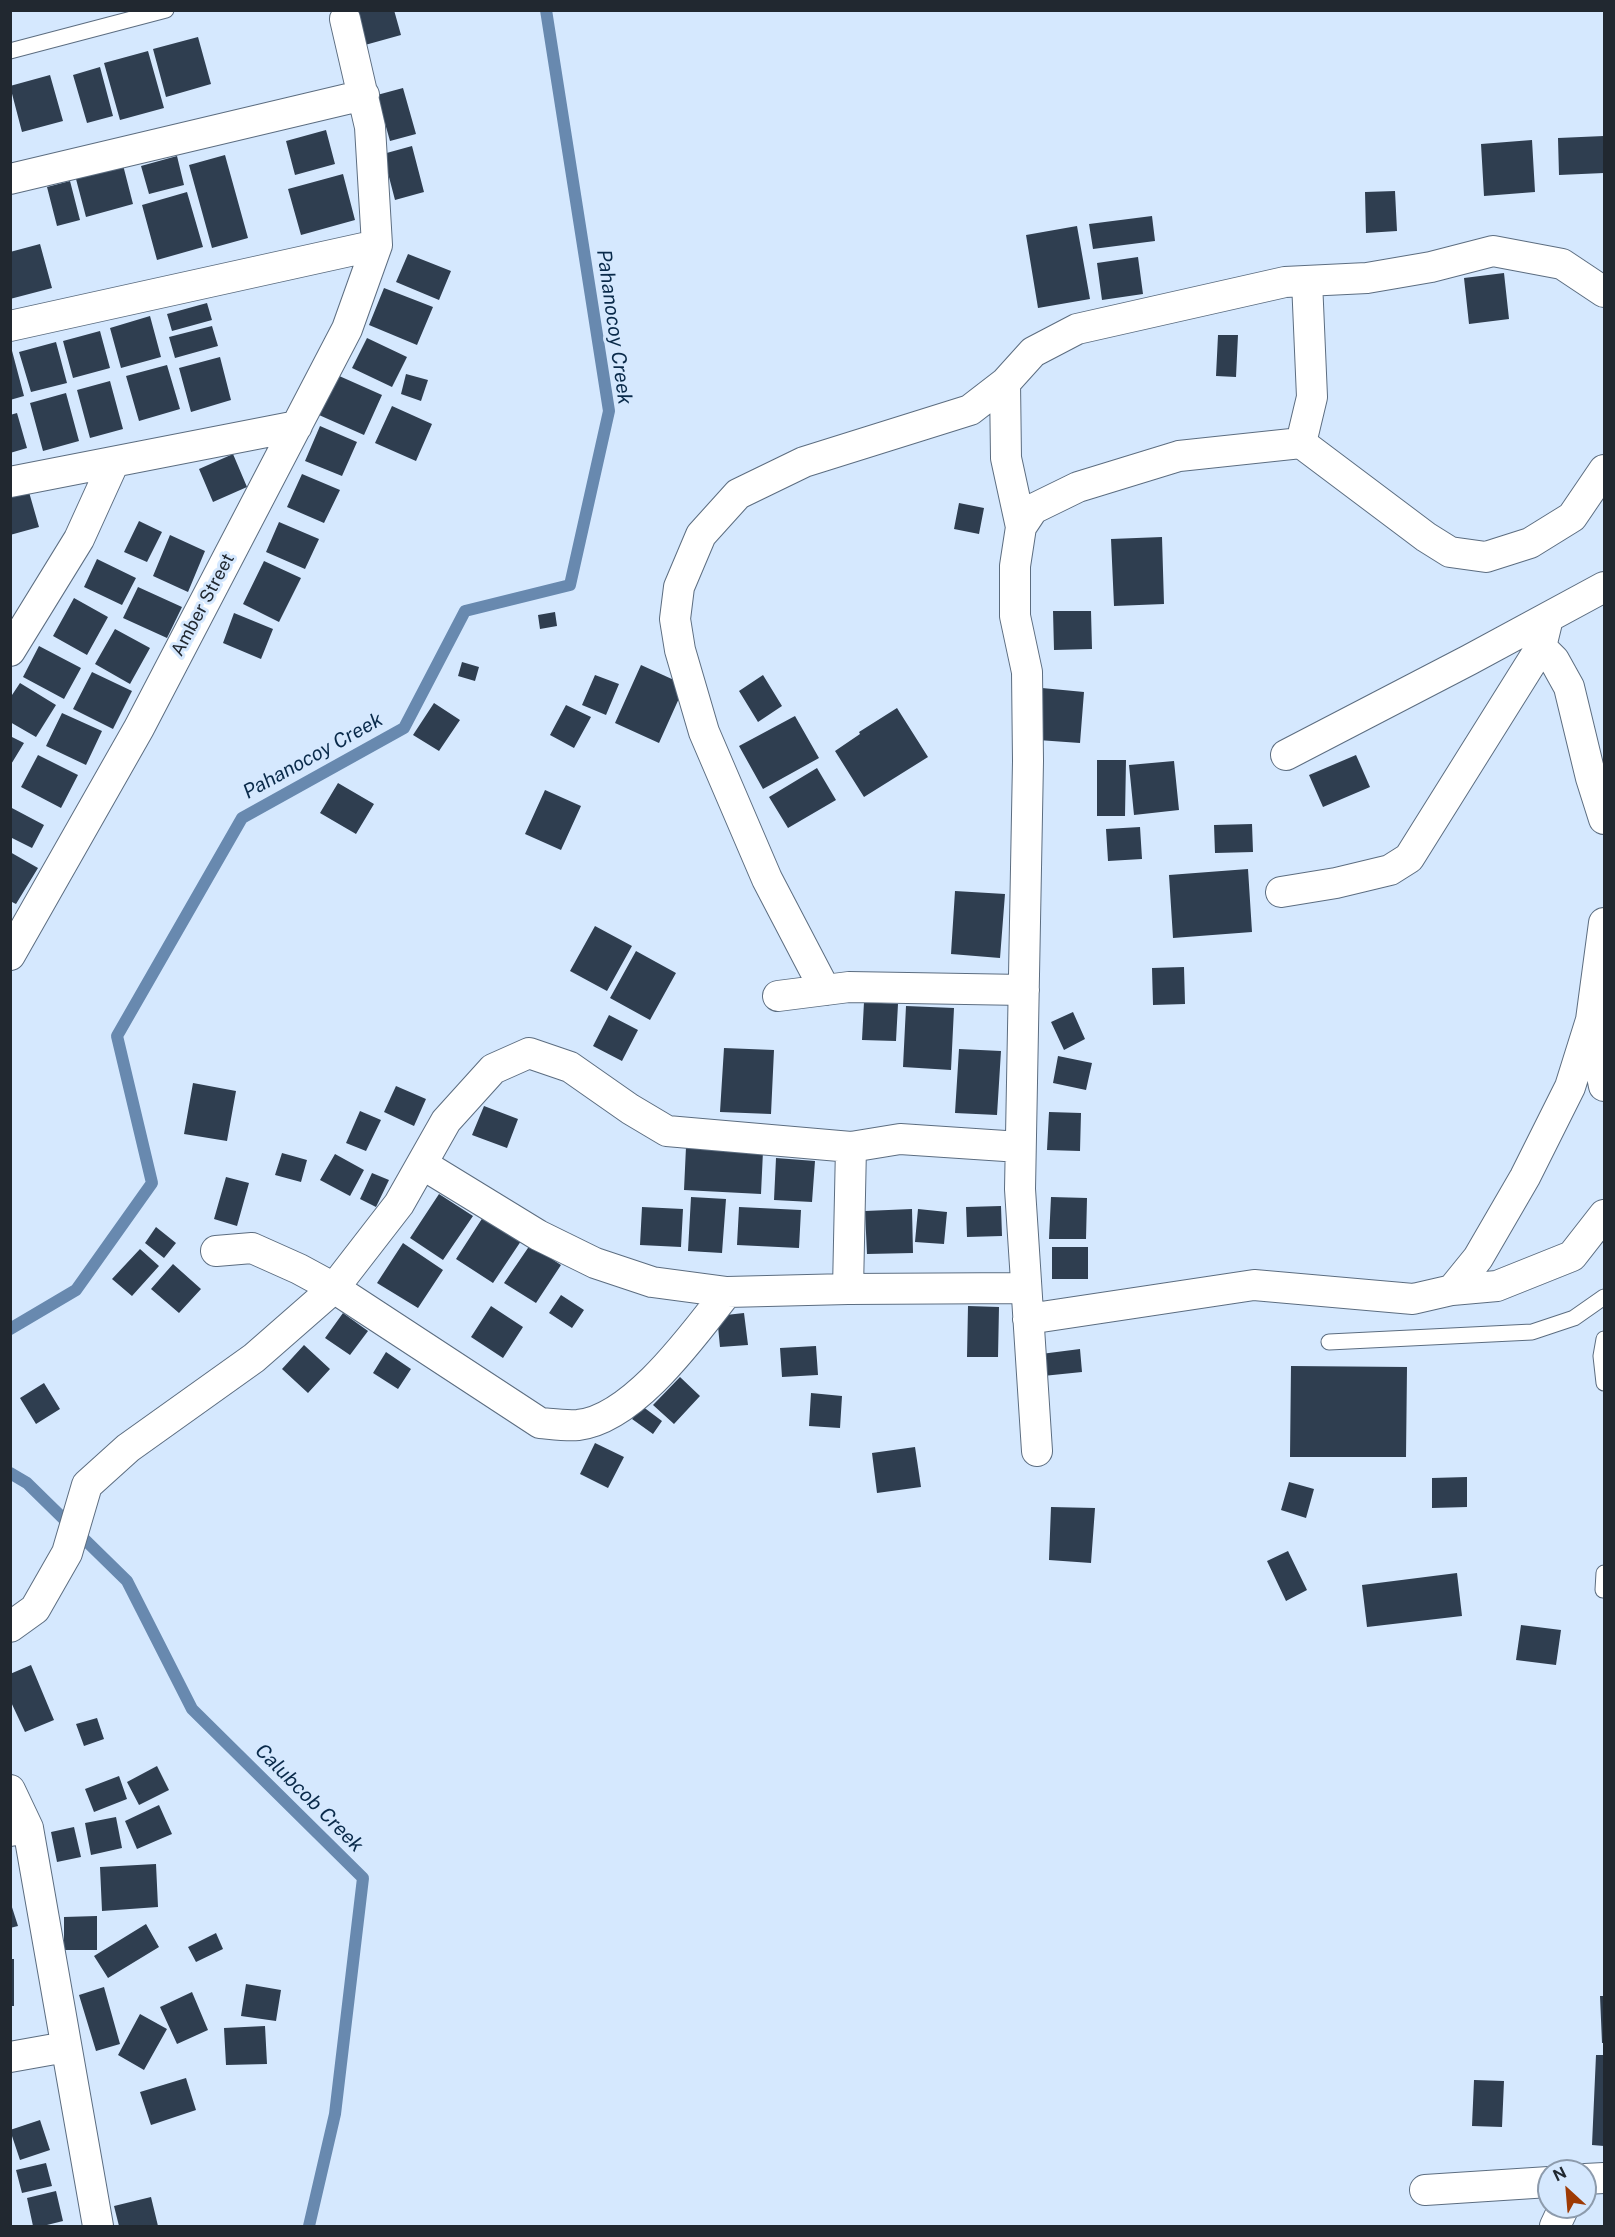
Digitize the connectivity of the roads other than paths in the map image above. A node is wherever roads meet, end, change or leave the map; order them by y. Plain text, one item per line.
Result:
1 (166, 10) edge
2 (345, 19) dead end
3 (10, 51) edge
4 (364, 95) junction
5 (10, 179) edge
6 (376, 245) junction
7 (1307, 281) junction
8 (1605, 292) edge
9 (10, 326) edge
10 (1005, 383) junction
11 (297, 426) junction
12 (1301, 443) junction
13 (114, 462) junction
14 (1605, 470) edge
15 (10, 482) edge
16 (1021, 527) junction
17 (1605, 587) edge
18 (1548, 618) junction
19 (1541, 648) junction
20 (10, 651) edge
21 (1286, 755) dead end
22 (1605, 819) edge
23 (1281, 892) dead end
24 (1605, 923) edge
25 (10, 955) edge
26 (825, 990) junction
27 (1024, 990) junction
28 (778, 996) dead end
29 (1591, 1020) junction
30 (1605, 1086) edge
31 (851, 1147) junction
32 (1020, 1147) junction
33 (422, 1164) junction
34 (1605, 1215) edge
35 (216, 1251) dead end
36 (334, 1288) junction
37 (1026, 1288) junction
38 (848, 1289) junction
39 (1452, 1290) junction
40 (727, 1292) junction
41 (1605, 1297) edge
42 (1028, 1319) junction
43 (1605, 1338) edge
44 (1329, 1342) dead end
45 (1605, 1383) edge
46 (1037, 1451) dead end
47 (1605, 1574) edge
48 (1603, 1590) dead end
49 (10, 1627) edge
50 (10, 1790) edge
51 (19, 1829) edge
52 (66, 2047) junction
53 (10, 2057) edge
54 (1537, 2183) edge
55 (1425, 2190) dead end
56 (98, 2226) edge

1 - 3 lane
2 - 4 street
4 - 5 street
4 - 6 street
6 - 9 street
6 - 11 street, Amber Street
7 - 8 street
7 - 10 street
7 - 12 street
10 - 16 street
10 - 26 street
11 - 13 street
11 - 25 street, Amber Street
12 - 14 street
12 - 16 street
13 - 15 street
13 - 20 street
16 - 27 street
17 - 18 street
18 - 19 street
18 - 21 street
19 - 22 street
19 - 23 street
24 - 29 street
26 - 27 street
26 - 28 street
27 - 32 street
29 - 30 street
29 - 39 street
31 - 32 street
31 - 33 street
31 - 38 street
32 - 37 street
33 - 36 street
33 - 40 street
34 - 39 street
35 - 36 street
36 - 40 street
36 - 49 street
37 - 38 street
37 - 42 street
38 - 40 street
39 - 42 street
41 - 44 lane
42 - 46 street
43 - 45 lane
47 - 48 lane
50 - 51 street
51 - 52 street
52 - 53 street
52 - 56 street
54 - 55 street

